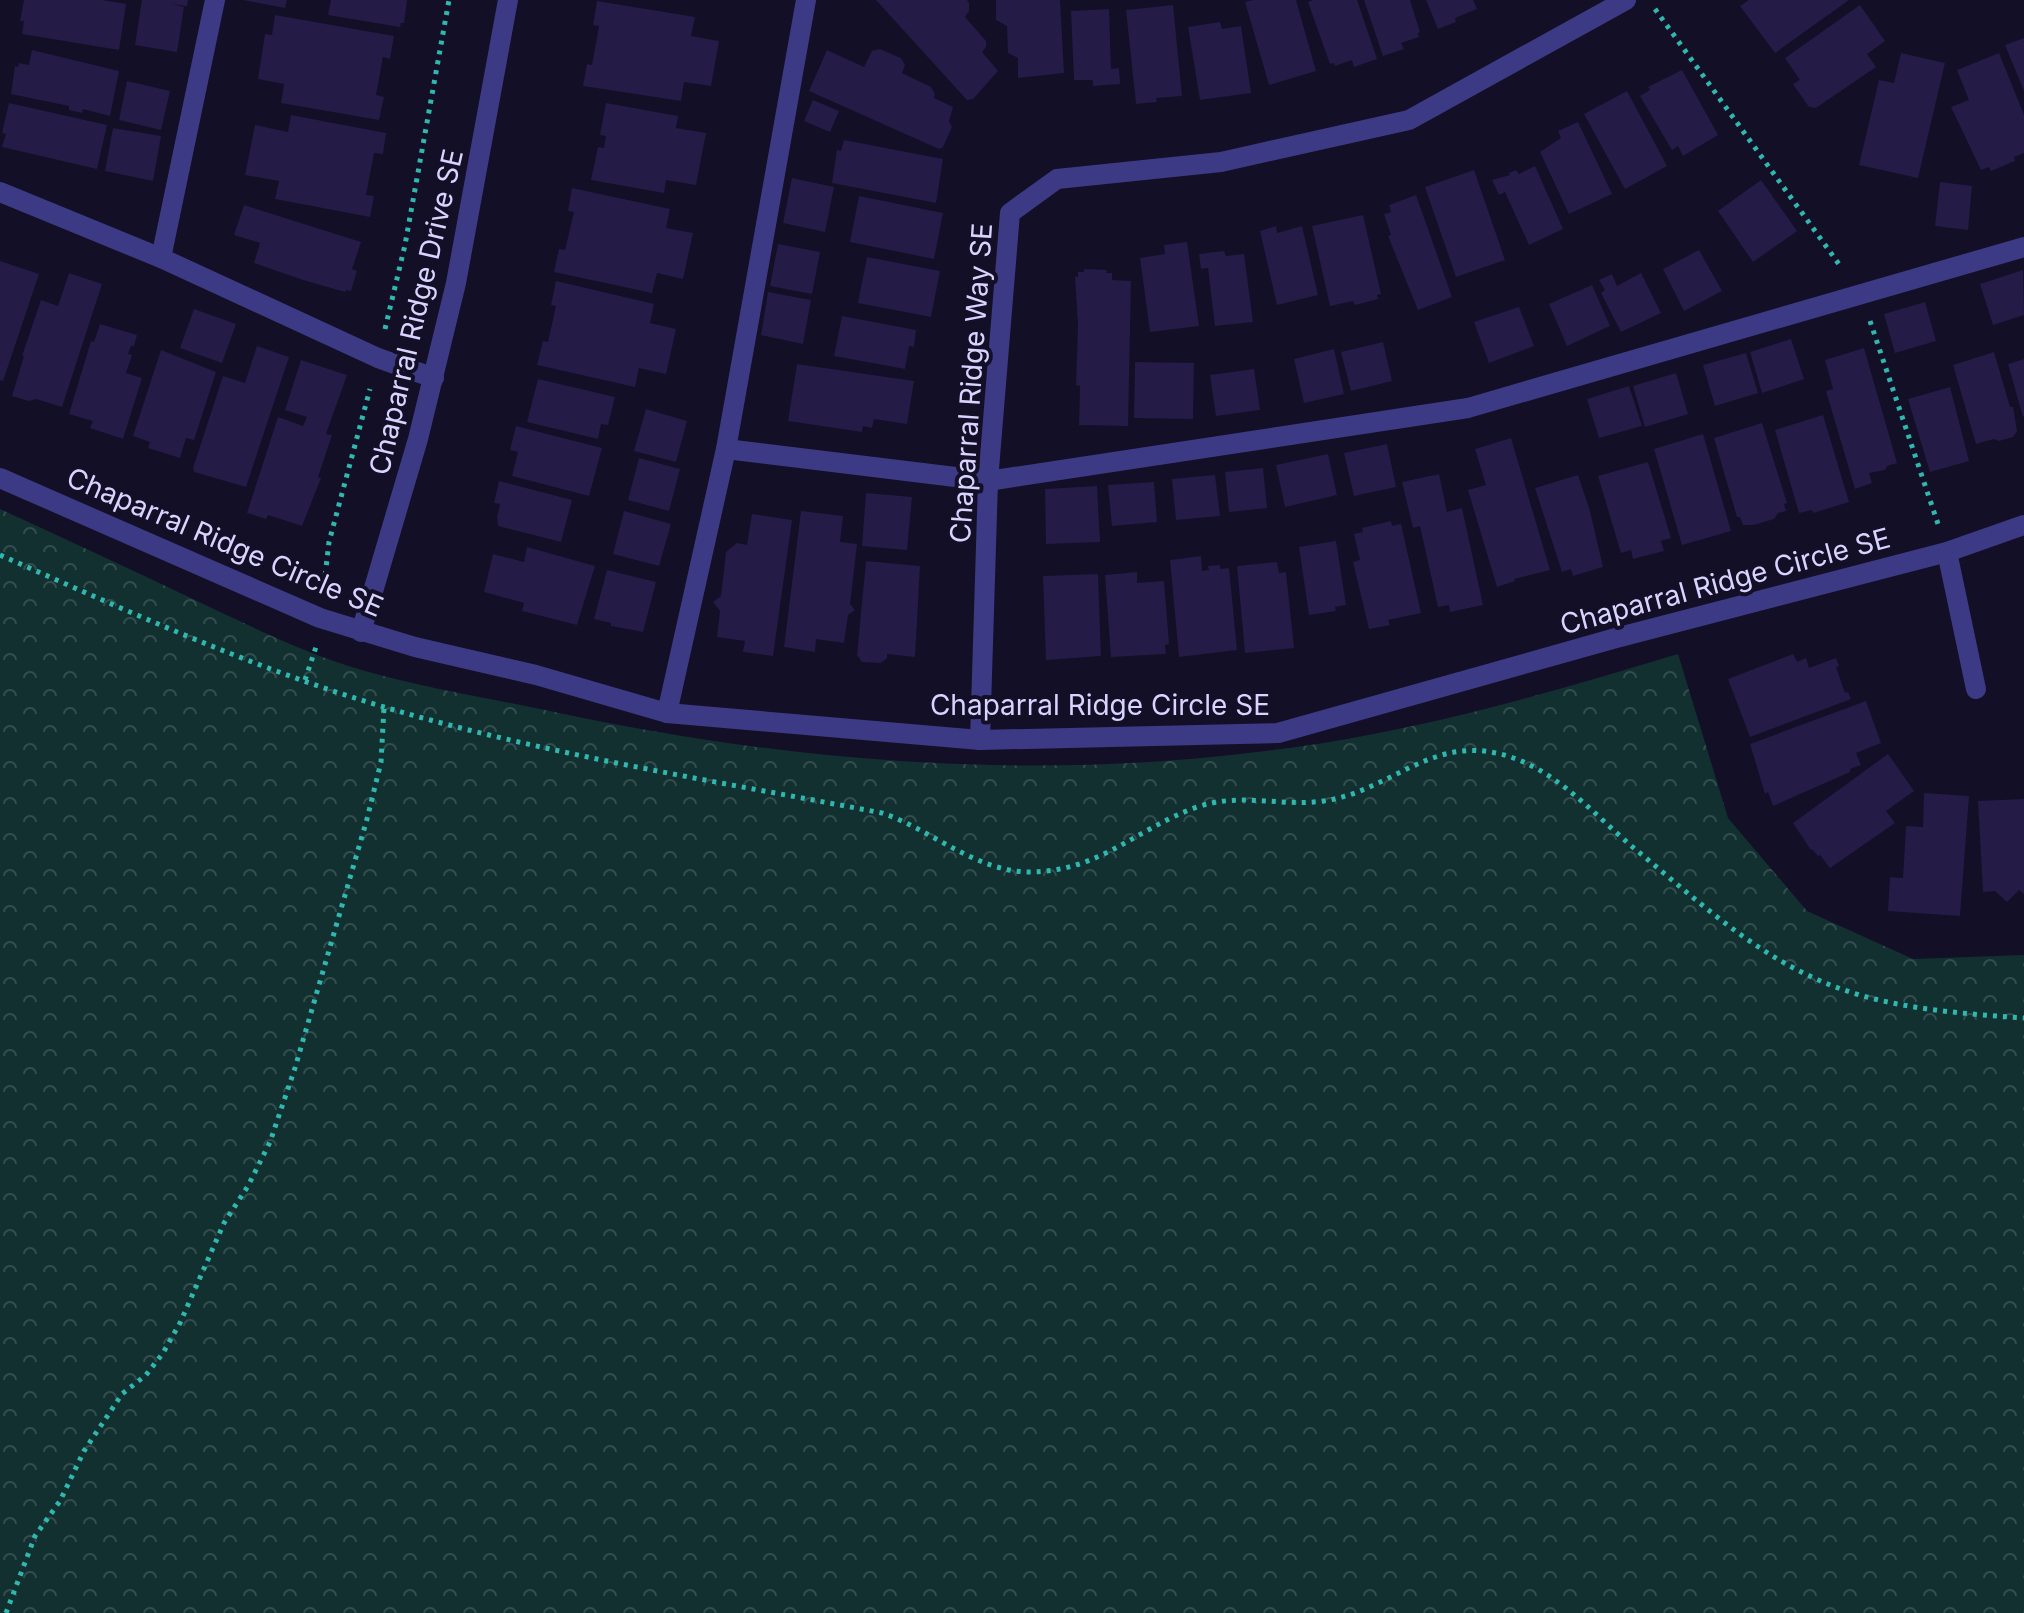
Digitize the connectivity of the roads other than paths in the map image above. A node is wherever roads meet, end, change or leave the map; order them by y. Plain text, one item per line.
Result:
1 (215, 0) edge
2 (508, 0) edge
3 (806, 0) edge
4 (1626, 0) edge
5 (0, 192) edge
6 (2024, 247) edge
7 (161, 258) junction
8 (434, 378) junction
9 (726, 449) junction
10 (0, 478) edge
11 (988, 481) junction
12 (2024, 525) edge
13 (1947, 552) junction
14 (361, 632) junction
15 (1976, 689) dead end
16 (667, 713) junction
17 (980, 740) junction

1 - 7 street
2 - 8 street, Chaparral Ridge Drive SE
3 - 9 street
4 - 11 street, Chaparral Ridge Way SE
5 - 7 street
6 - 11 street
7 - 8 street
8 - 14 street, Chaparral Ridge Drive SE
9 - 11 street
9 - 16 street
10 - 14 street, Chaparral Ridge Circle SE
11 - 17 street, Chaparral Ridge Way SE
12 - 13 street, Chaparral Ridge Circle SE
13 - 15 street
13 - 17 street, Chaparral Ridge Circle SE
14 - 16 street, Chaparral Ridge Circle SE
16 - 17 street, Chaparral Ridge Circle SE

